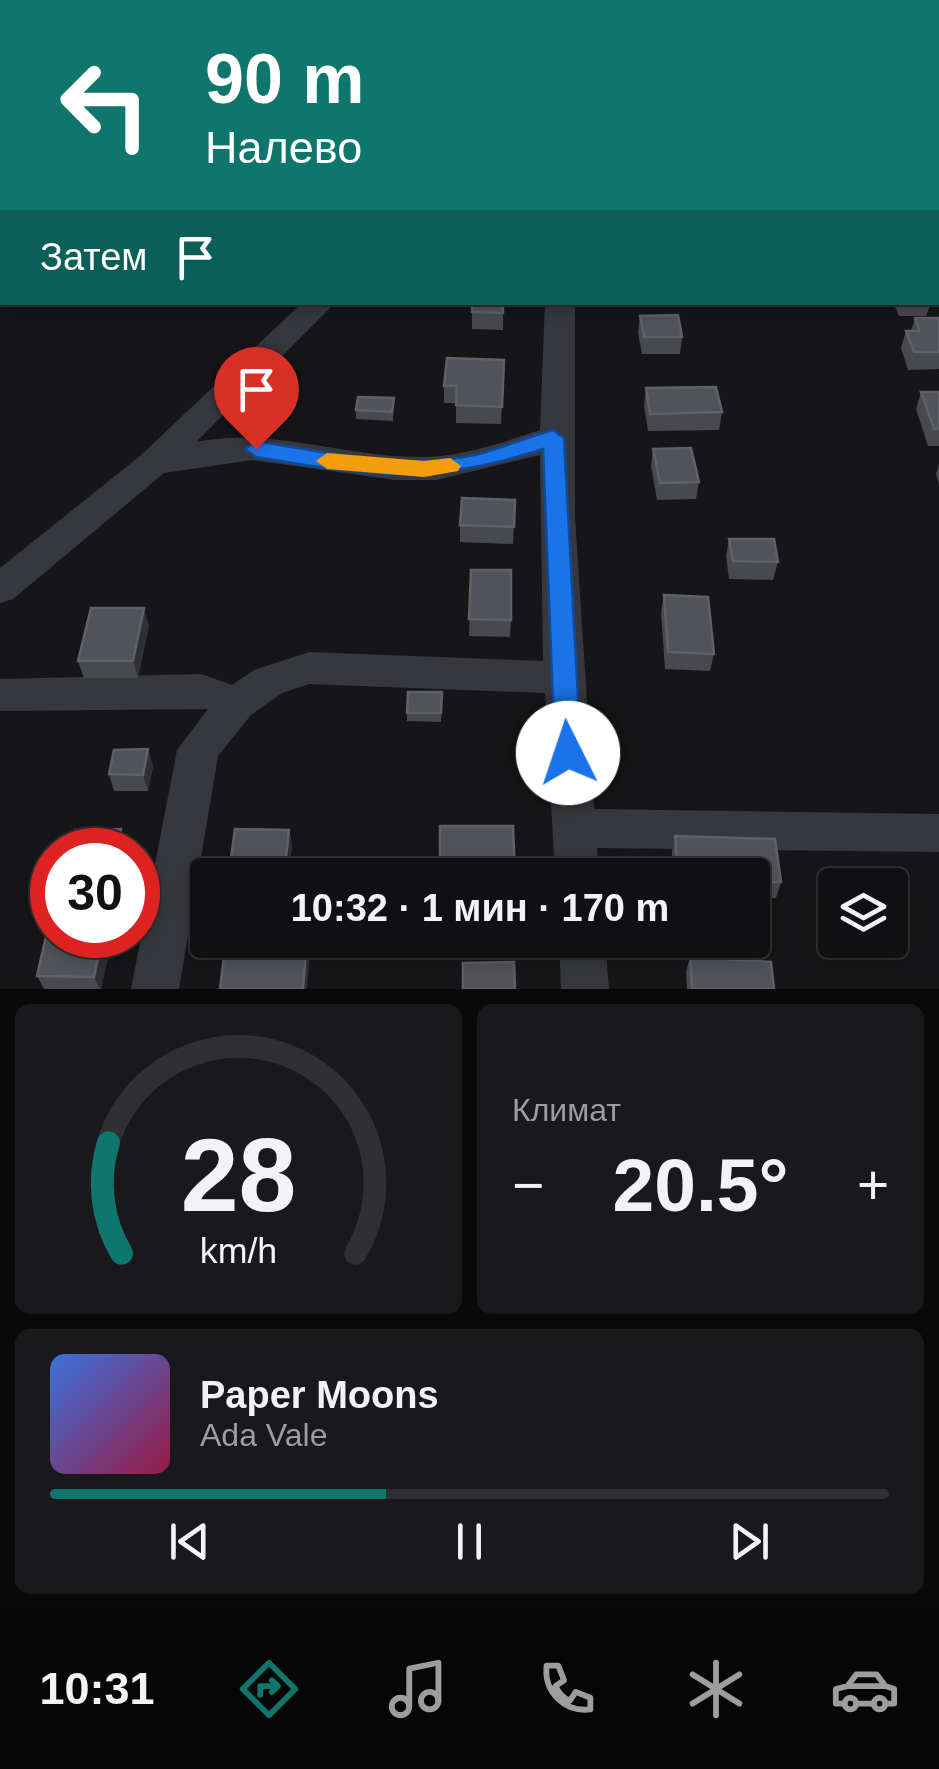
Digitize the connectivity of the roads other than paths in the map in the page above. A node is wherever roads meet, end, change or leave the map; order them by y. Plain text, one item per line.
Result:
1 (317, 305) edge
2 (560, 305) edge
3 (553, 438) junction
4 (152, 464) junction
5 (0, 590) edge
6 (562, 678) junction
7 (0, 695) edge
8 (237, 703) junction
9 (574, 828) junction
10 (939, 833) edge
11 (576, 858) edge
12 (583, 958) edge
13 (155, 989) edge
14 (585, 989) edge

1 - 4 street
2 - 3 street
3 - 4 street
3 - 6 street
4 - 5 street
6 - 8 street
6 - 9 street
7 - 8 street
8 - 13 street
9 - 10 street
9 - 11 street
12 - 14 street

